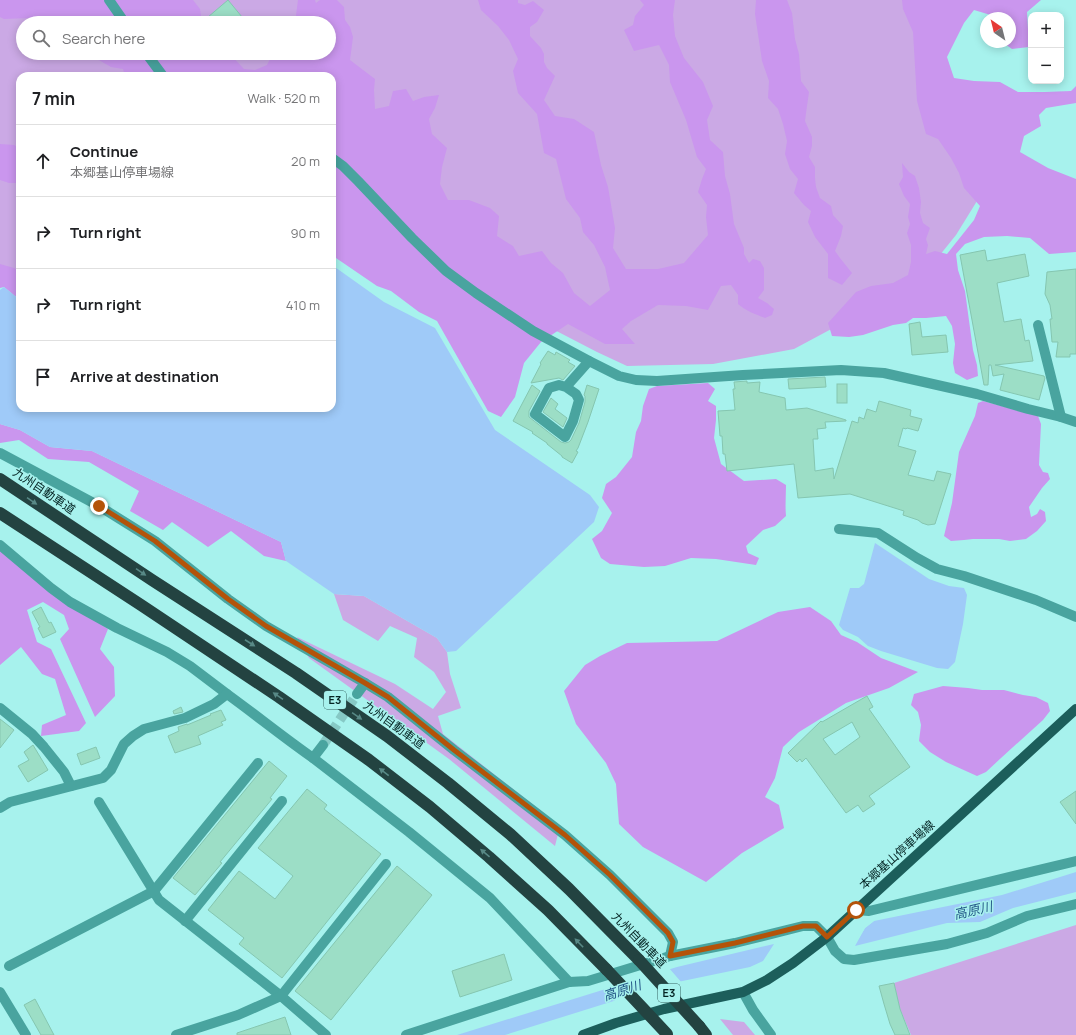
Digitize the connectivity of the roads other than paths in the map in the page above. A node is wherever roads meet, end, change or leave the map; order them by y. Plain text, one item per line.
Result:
1 (109, 0) edge
2 (120, 16) edge
3 (151, 60) edge
4 (160, 72) edge
5 (336, 161) edge
6 (1038, 325) dead end
7 (588, 361) junction
8 (566, 387) junction
9 (1061, 417) junction
10 (1076, 422) edge
11 (0, 453) edge
12 (0, 479) edge
13 (0, 513) edge
14 (839, 529) dead end
15 (0, 545) edge
16 (1076, 617) edge
17 (365, 683) junction
18 (228, 694) junction
19 (358, 694) tunnel mouth
20 (0, 708) edge
21 (1076, 709) edge
22 (323, 745) tunnel mouth
23 (313, 758) junction
24 (258, 762) dead end
25 (71, 786) junction
26 (282, 801) dead end
27 (99, 802) dead end
28 (0, 808) edge
29 (1076, 861) edge
30 (386, 864) dead end
31 (154, 891) junction
32 (1076, 904) edge
33 (856, 910) junction
34 (185, 921) junction
35 (827, 937) junction
36 (670, 956) junction
37 (9, 966) dead end
38 (569, 982) junction
39 (0, 992) edge
40 (743, 992) junction
41 (281, 996) junction
42 (703, 1030) edge
43 (26, 1035) edge
44 (176, 1035) edge
45 (326, 1035) edge
46 (406, 1035) edge
47 (583, 1035) edge
48 (667, 1035) edge
49 (770, 1035) edge

1 - 2 street
3 - 4 street
5 - 7 street
6 - 9 street
7 - 8 street
7 - 9 street
8 - 8 street
9 - 10 street
11 - 17 street
12 -> 42 highway, 九州自動車道 / E3, bridge
48 -> 13 highway, E3, bridge
14 - 16 street
15 - 18 street
17 - 19 street
17 - 36 street
18 - 23 street
18 - 25 street
20 - 25 street
21 - 33 main road, 本郷基山停車場線
22 - 23 street
23 - 38 street
24 - 31 street
25 - 28 street
26 - 34 street
27 - 31 street
29 - 33 street
30 - 41 street
31 - 34 street
31 - 37 street
32 - 35 street
33 - 35 main road, 本郷基山停車場線
34 - 41 street
35 - 36 street
35 - 40 main road, 本郷基山停車場線
36 - 38 street
38 - 46 street
39 - 43 street
40 - 47 main road, 本郷基山停車場線
40 - 49 street
41 - 44 street
41 - 45 street

